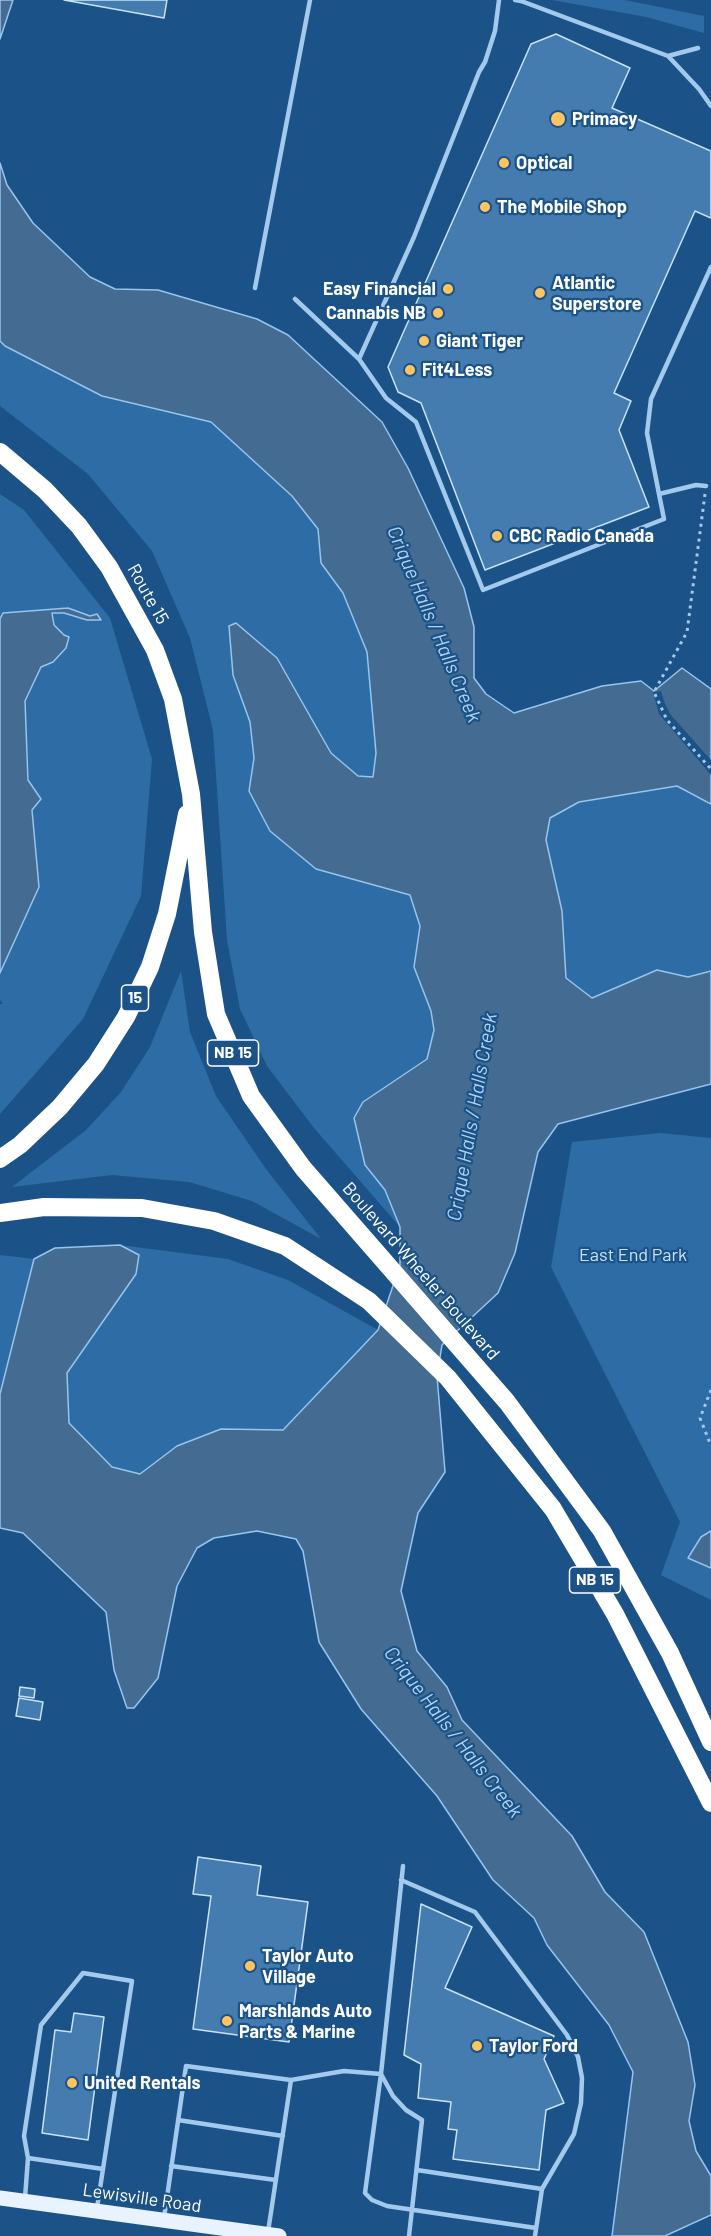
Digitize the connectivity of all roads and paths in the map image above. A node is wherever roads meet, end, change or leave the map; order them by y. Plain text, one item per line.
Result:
1 (310, 0) edge
2 (499, 0) edge
3 (515, 0) edge
4 (698, 48) dead end
5 (668, 56) junction
6 (711, 106) edge
7 (711, 267) edge
8 (255, 288) dead end
9 (295, 299) dead end
10 (360, 359) junction
11 (0, 452) edge
12 (706, 486) joint
13 (659, 494) junction
14 (711, 769) edge
15 (191, 794) junction
16 (0, 1159) edge
17 (0, 1213) edge
18 (711, 1390) edge
19 (711, 1446) edge
20 (711, 1742) edge
21 (711, 1803) edge
22 (403, 1866) dead end
23 (401, 1880) junction
24 (381, 2074) junction
25 (291, 2080) junction
26 (178, 2120) junction
27 (283, 2136) junction
28 (28, 2158) junction
29 (171, 2166) junction
30 (103, 2169) junction
31 (417, 2170) junction
32 (276, 2180) junction
33 (543, 2189) junction
34 (0, 2198) edge
35 (25, 2201) junction
36 (412, 2209) junction
37 (97, 2211) junction
38 (164, 2220) junction
39 (536, 2228) junction
40 (273, 2235) edge
41 (410, 2236) edge
42 (535, 2236) edge

1 - 8 lane
2 - 10 lane
3 - 5 lane
4 - 5 lane
5 - 6 lane
7 - 13 lane
9 - 10 lane
10 - 13 lane
11 - 15 highway, Route 15 / NB 15
12 - 13 lane
12 - 14 path
15 - 16 highway, 15
15 - 20 highway, Boulevard Wheeler Boulevard / NB 15
17 - 21 highway, NB 15
18 - 19 path
22 - 23 lane
23 - 24 lane
23 - 33 lane
24 - 25 lane
24 - 31 lane
24 - 36 lane
25 - 26 lane
25 - 27 lane
26 - 27 lane
26 - 29 lane
27 - 32 lane
28 - 30 lane
28 - 30 lane
28 - 35 lane
29 - 32 lane
29 - 38 lane
30 - 37 lane
31 - 33 lane
31 - 36 lane
32 - 40 lane
33 - 39 lane
34 - 35 main road, Lewisville Road
35 - 37 main road, Lewisville Road
36 - 39 lane
36 - 41 lane
37 - 38 main road, Lewisville Road
38 - 40 main road, Lewisville Road
39 - 42 lane

